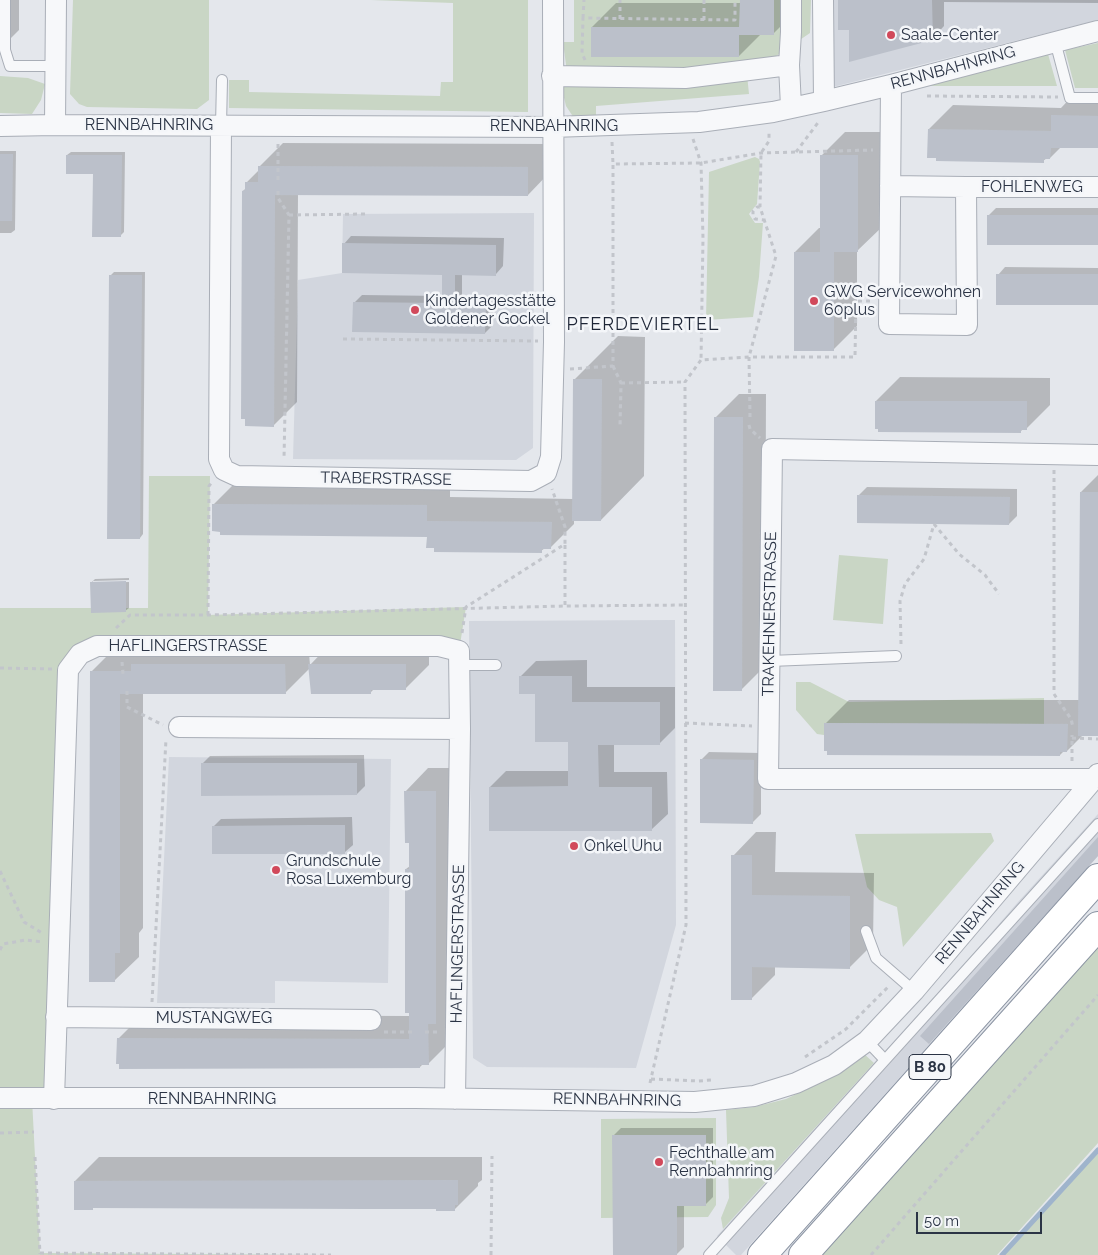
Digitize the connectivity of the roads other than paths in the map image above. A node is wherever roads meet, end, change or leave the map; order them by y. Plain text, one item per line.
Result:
1 (5, 0) edge
2 (56, 0) edge
3 (553, 0) edge
4 (791, 0) edge
5 (824, 0) edge
6 (1098, 31) edge
7 (1055, 41) junction
8 (789, 65) junction
9 (55, 66) junction
10 (552, 76) junction
11 (222, 80) dead end
12 (891, 85) junction
13 (1098, 98) edge
14 (824, 101) junction
15 (791, 107) junction
16 (55, 125) junction
17 (0, 126) edge
18 (221, 126) junction
19 (552, 128) junction
20 (890, 186) junction
21 (966, 187) junction
22 (1098, 187) edge
23 (1098, 455) edge
24 (896, 656) road end
25 (459, 658) junction
26 (770, 661) junction
27 (496, 665) dead end
28 (460, 729) junction
29 (170, 730) road end
30 (1095, 782) edge
31 (1098, 824) edge
32 (1098, 878) edge
33 (1098, 926) edge
34 (866, 931) dead end
35 (914, 991) junction
36 (56, 1017) junction
37 (371, 1020) road end
38 (867, 1041) junction
39 (885, 1060) junction
40 (0, 1098) edge
41 (54, 1099) junction
42 (456, 1099) junction
43 (709, 1255) edge
44 (762, 1255) edge
45 (803, 1255) edge

1 - 9 lane
2 - 9 street
3 - 10 street
4 - 8 street
5 - 14 street
6 - 7 street, RENNBAHNRING
7 - 12 street, RENNBAHNRING
7 - 13 lane
8 - 10 street
8 - 15 street
9 - 16 street
10 - 19 street
11 - 18 lane
12 - 14 street, RENNBAHNRING
12 - 20 street, FOHLENWEG
14 - 15 street, RENNBAHNRING
15 - 19 street, RENNBAHNRING
16 - 17 street, RENNBAHNRING
16 - 18 street, RENNBAHNRING
18 - 19 street, RENNBAHNRING
18 - 19 street, TRABERSTRASSE
20 - 21 street, FOHLENWEG
20 - 21 street, FOHLENWEG
21 - 22 street, FOHLENWEG
23 - 26 street, TRAKEHNERSTRASSE
24 - 26 lane
25 - 27 lane
25 - 28 street, HAFLINGERSTRASSE
25 - 36 street, HAFLINGERSTRASSE
26 - 30 street, TRAKEHNERSTRASSE
28 - 29 street
28 - 42 street, HAFLINGERSTRASSE
30 - 35 street, RENNBAHNRING
31 - 39 lane
32 - 44 highway, B 80
33 - 45 highway, B 80
34 - 35 lane
35 - 38 street, RENNBAHNRING
36 - 37 street, MUSTANGWEG
36 - 41 street
38 - 39 lane
38 - 42 street, RENNBAHNRING
39 - 43 lane
40 - 41 street, RENNBAHNRING
41 - 42 street, RENNBAHNRING

